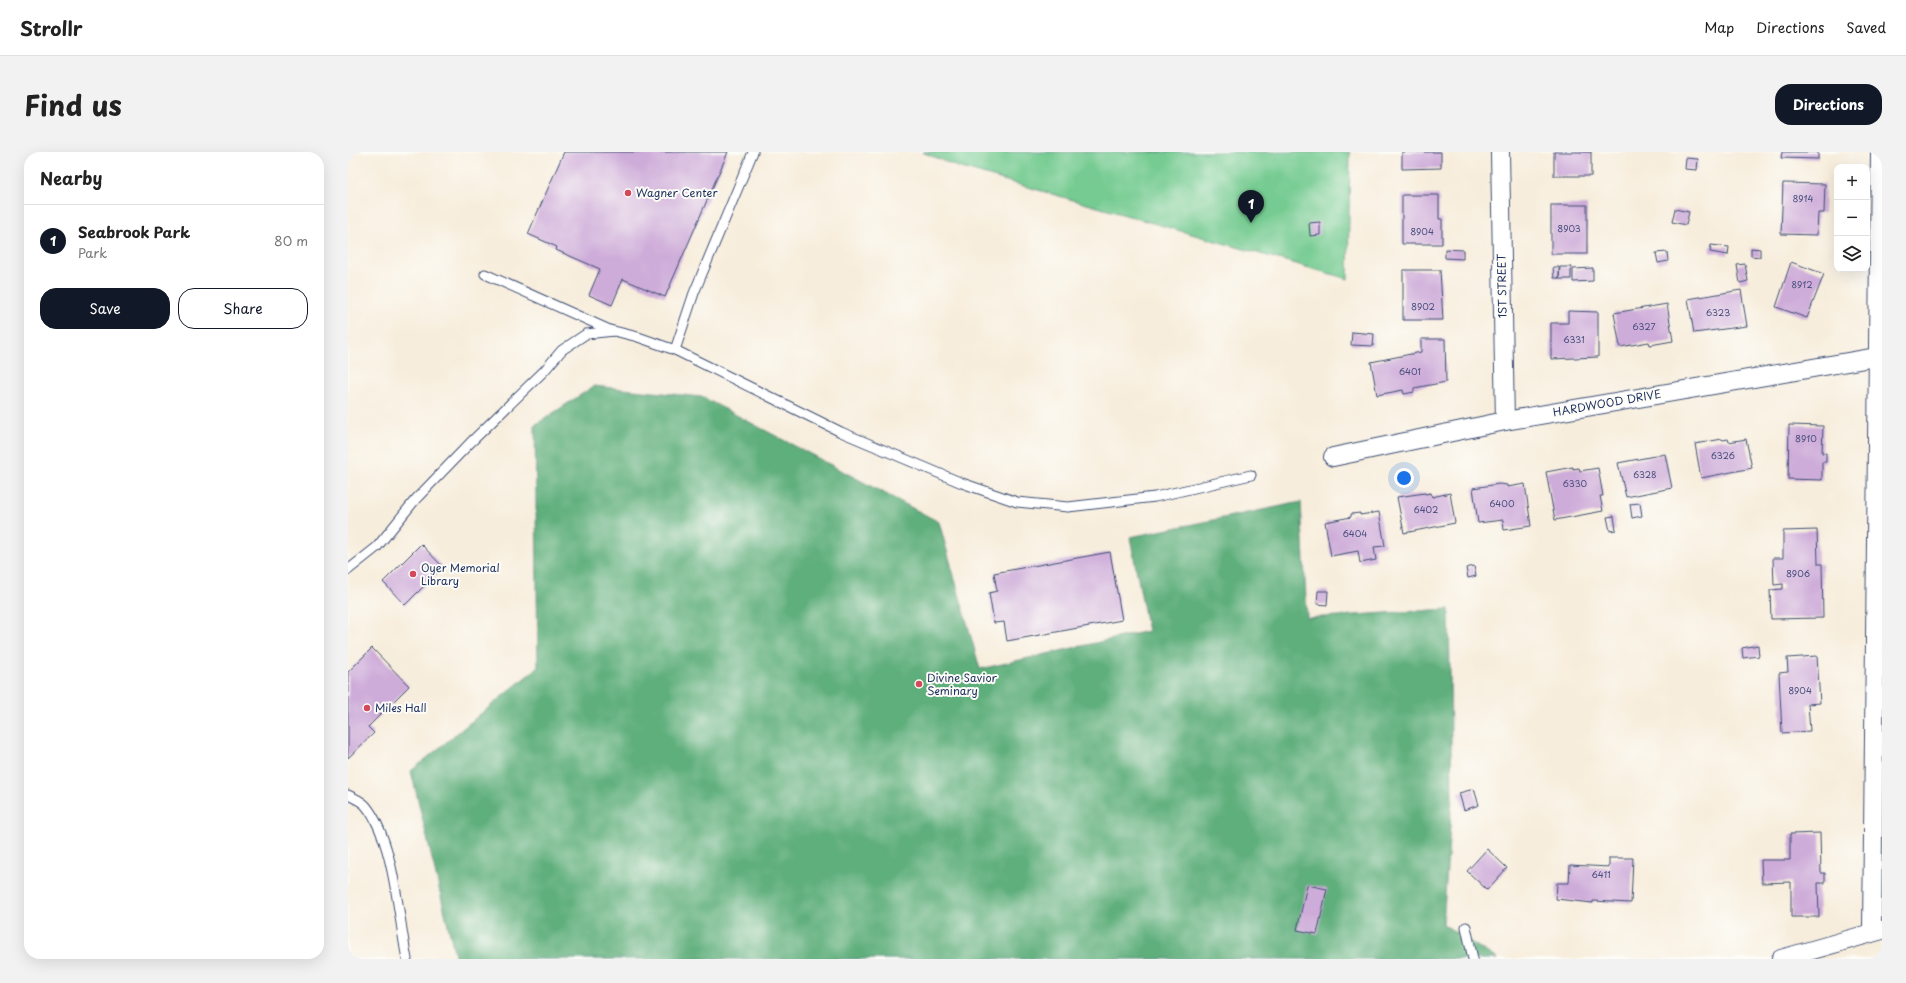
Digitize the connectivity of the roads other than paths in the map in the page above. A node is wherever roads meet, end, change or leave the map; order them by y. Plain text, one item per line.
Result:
1 (753, 152) edge
2 (1500, 152) edge
3 (1880, 152) edge
4 (485, 274) dead end
5 (614, 331) junction
6 (674, 350) junction
7 (1880, 357) edge
8 (1505, 421) junction
9 (1333, 457) dead end
10 (1251, 475) dead end
11 (348, 570) edge
12 (348, 795) edge
13 (1466, 927) dead end
14 (1877, 930) edge
15 (407, 959) edge
16 (1473, 959) edge
17 (1781, 959) edge

1 - 6 lane
2 - 8 street, 1ST STREET
3 - 7 street
4 - 5 lane
5 - 6 lane
5 - 11 lane
6 - 10 lane
7 - 8 street, HARDWOOD DRIVE
7 - 14 street
8 - 9 street, HARDWOOD DRIVE
12 - 15 lane
13 - 16 lane
14 - 17 street

